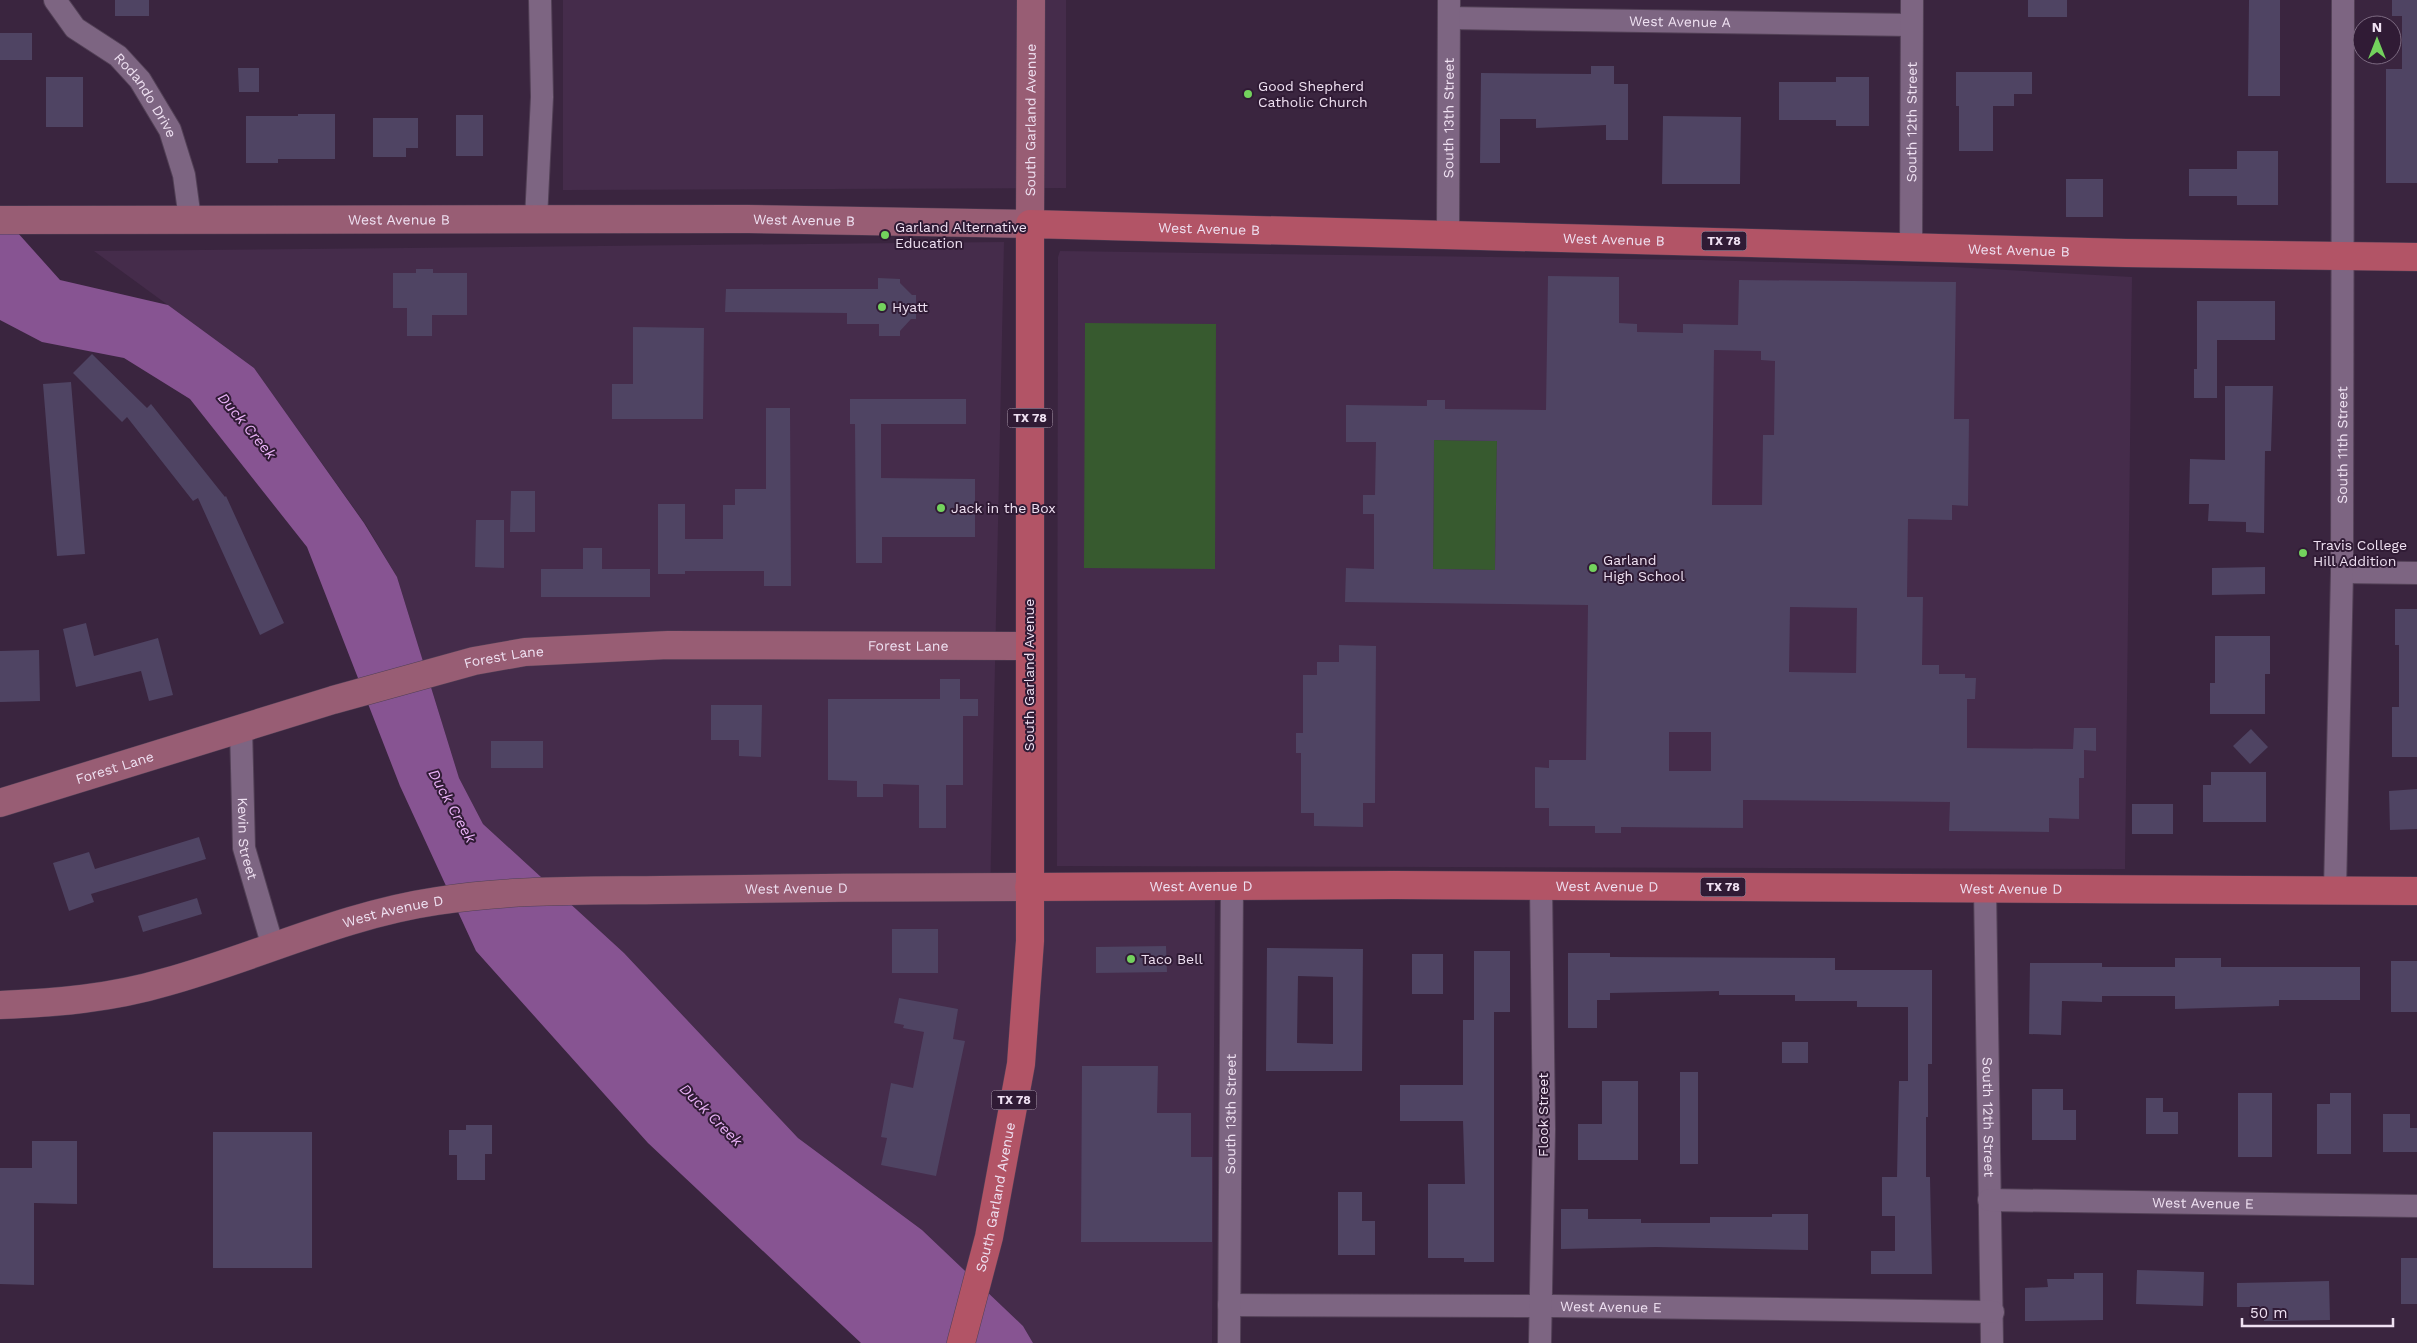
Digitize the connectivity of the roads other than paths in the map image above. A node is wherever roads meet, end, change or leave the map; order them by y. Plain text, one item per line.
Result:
1 (55, 0) edge
2 (540, 0) edge
3 (1031, 0) edge
4 (1912, 0) edge
5 (2343, 0) edge
6 (1449, 9) edge
7 (1912, 25) junction
8 (190, 219) junction
9 (536, 219) junction
10 (0, 220) edge
11 (1030, 224) junction
12 (1448, 234) junction
13 (1911, 246) junction
14 (2342, 256) junction
15 (2417, 257) edge
16 (2342, 572) junction
17 (2417, 572) edge
18 (1028, 646) junction
19 (241, 728) junction
20 (0, 803) edge
21 (1232, 886) junction
22 (1541, 886) junction
23 (1029, 887) junction
24 (1985, 889) junction
25 (2335, 890) junction
26 (2417, 891) edge
27 (273, 947) junction
28 (0, 1005) edge
29 (1989, 1200) junction
30 (2417, 1206) edge
31 (1229, 1305) junction
32 (1540, 1306) junction
33 (1993, 1312) junction
34 (961, 1343) edge
35 (1229, 1343) edge
36 (1540, 1343) edge
37 (1992, 1343) edge

1 - 8 street, Rodando Drive
2 - 9 street
3 - 11 main road, South Garland Avenue / TX 78
4 - 7 street, South 12th Street
5 - 14 street, South 11th Street
6 - 7 street, West Avenue A
6 - 12 street, South 13th Street
7 - 13 street, South 12th Street
8 - 9 main road, West Avenue B / TX 78
8 - 10 main road, West Avenue B / TX 78
9 - 11 main road, West Avenue B / TX 78
11 - 12 main road, West Avenue B / TX 78
11 - 18 main road, South Garland Avenue / TX 78
12 - 13 main road, West Avenue B / TX 78
13 - 14 main road, West Avenue B / TX 78
14 - 15 main road, West Avenue B / TX 78
14 - 16 street, South 11th Street
16 - 17 street
16 - 25 street, South 11th Street
18 - 19 main road, Forest Lane
18 - 23 main road, South Garland Avenue / TX 78
19 - 20 main road, Forest Lane
19 - 27 street, Kevin Street
21 - 22 main road, West Avenue D / TX 78
21 - 23 main road, West Avenue D / TX 78
21 - 31 street, South 13th Street
22 - 24 main road, West Avenue D / TX 78
22 - 32 street, Flook Street
23 - 27 main road, West Avenue D
23 - 34 main road, South Garland Avenue / TX 78
24 - 25 main road, West Avenue D / TX 78
24 - 29 street, South 12th Street
25 - 26 main road, West Avenue D / TX 78
27 - 28 main road, West Avenue D
29 - 30 street, West Avenue E
29 - 33 street, South 12th Street
31 - 32 street, West Avenue E
31 - 35 street, South 13th Street
32 - 33 street, West Avenue E
32 - 36 street, Flook Street
33 - 37 street, South 12th Street

